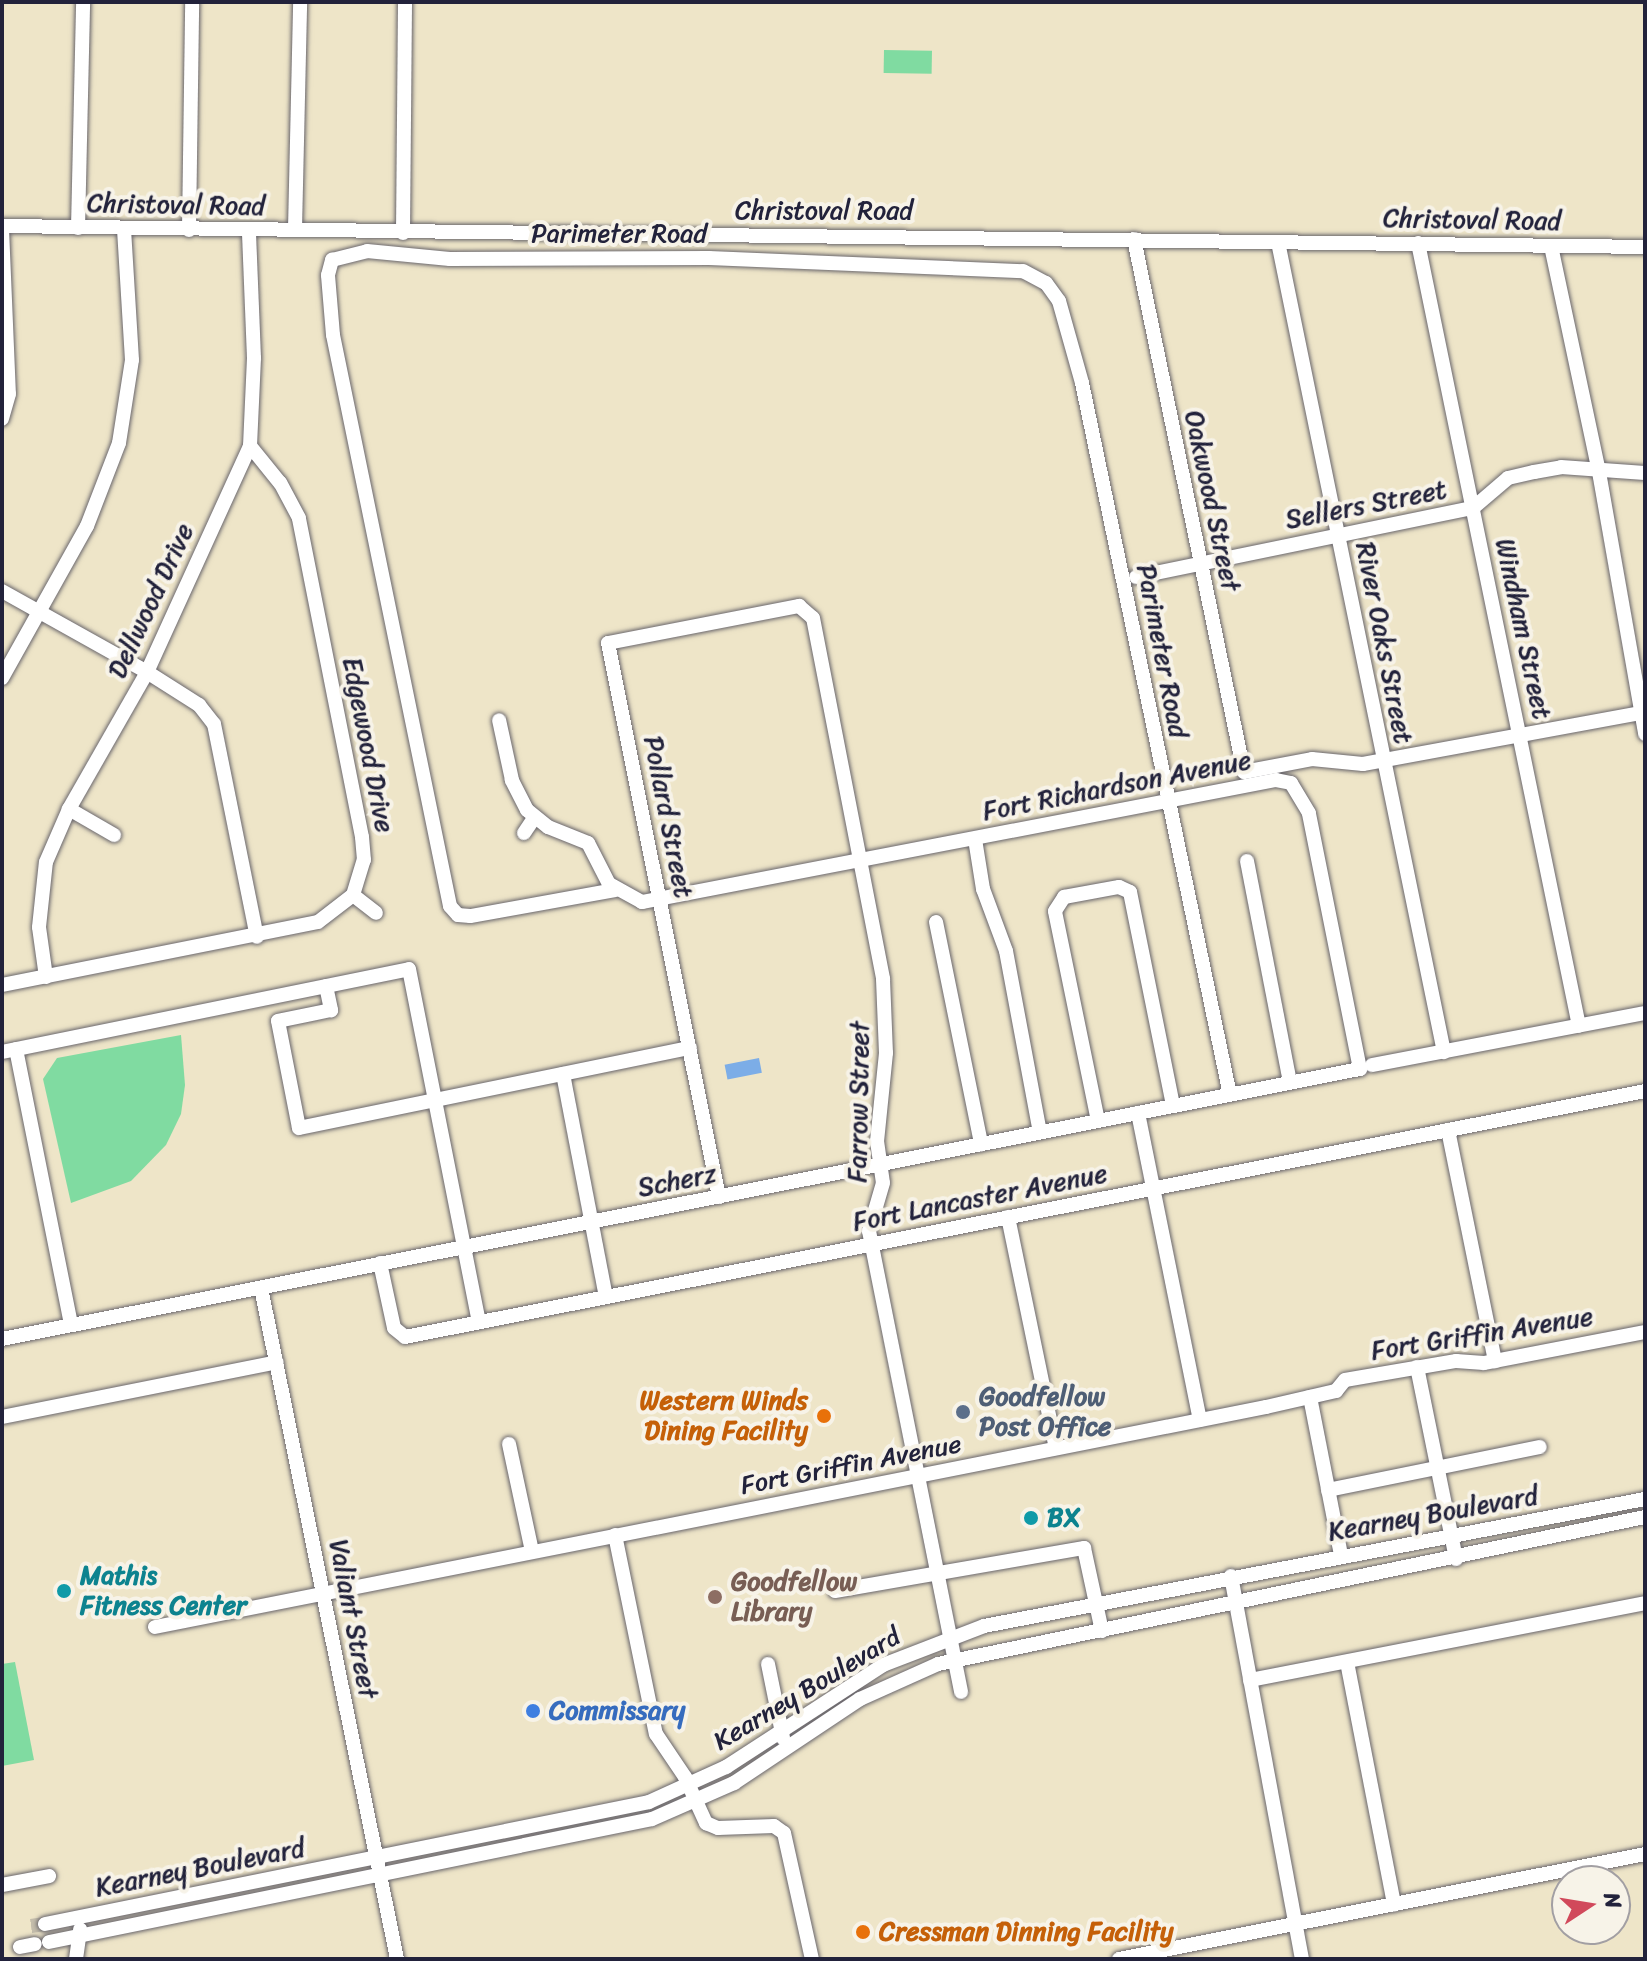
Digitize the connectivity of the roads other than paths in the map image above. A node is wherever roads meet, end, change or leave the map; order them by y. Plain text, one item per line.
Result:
1 (83, 2) edge
2 (192, 2) edge
3 (300, 2) edge
4 (405, 2) edge
5 (2, 227) edge
6 (78, 228) junction
7 (124, 228) junction
8 (295, 229) junction
9 (189, 230) junction
10 (249, 232) junction
11 (403, 233) junction
12 (1134, 239) junction
13 (1278, 242) junction
14 (1418, 243) junction
15 (1551, 246) junction
16 (1645, 247) edge
17 (2, 419) edge
18 (250, 446) junction
19 (1599, 472) junction
20 (1645, 473) edge
21 (1473, 508) junction
22 (1339, 534) junction
23 (1201, 564) junction
24 (1136, 577) dead end
25 (2, 591) edge
26 (804, 608) joint
27 (40, 612) junction
28 (147, 672) junction
29 (2, 678) edge
30 (1642, 712) edge
31 (499, 720) dead end
32 (1521, 734) junction
33 (1645, 734) edge
34 (1381, 762) junction
35 (1168, 800) junction
36 (69, 809) junction
37 (534, 818) junction
38 (524, 833) dead end
39 (114, 835) dead end
40 (975, 839) junction
41 (860, 861) junction
42 (1247, 861) dead end
43 (615, 890) junction
44 (353, 895) junction
45 (660, 901) junction
46 (376, 913) dead end
47 (936, 922) dead end
48 (257, 937) junction
49 (46, 977) junction
50 (2, 985) edge
51 (326, 986) junction
52 (1645, 1013) edge
53 (1579, 1026) junction
54 (690, 1048) junction
55 (9, 1051) edge
56 (1444, 1052) junction
57 (1366, 1067) junction
58 (563, 1074) junction
59 (1290, 1082) junction
60 (1645, 1091) edge
61 (1230, 1095) junction
62 (434, 1099) junction
63 (1173, 1106) junction
64 (1138, 1113) junction
65 (1098, 1121) junction
66 (1448, 1130) junction
67 (1040, 1132) junction
68 (981, 1144) junction
69 (881, 1164) junction
70 (1153, 1187) junction
71 (719, 1197) junction
72 (1008, 1217) junction
73 (591, 1222) junction
74 (871, 1245) junction
75 (465, 1246) junction
76 (380, 1263) junction
77 (261, 1288) junction
78 (606, 1297) junction
79 (479, 1322) junction
80 (71, 1325) junction
81 (1645, 1332) edge
82 (2, 1339) edge
83 (1495, 1361) junction
84 (277, 1362) junction
85 (1417, 1367) junction
86 (1310, 1397) junction
87 (2, 1417) edge
88 (1200, 1420) junction
89 (509, 1444) dead end
90 (1540, 1447) dead end
91 (1056, 1448) junction
92 (1438, 1468) junction
93 (917, 1477) junction
94 (1328, 1490) junction
95 (1645, 1499) edge
96 (1645, 1517) edge
97 (1451, 1533) junction
98 (615, 1535) junction
99 (532, 1551) junction
100 (1341, 1555) junction
101 (1456, 1559) junction
102 (936, 1570) junction
103 (1231, 1576) junction
104 (835, 1591) dead end
105 (324, 1593) junction
106 (1096, 1603) junction
107 (1645, 1603) edge
108 (1236, 1604) junction
109 (155, 1627) dead end
110 (1102, 1631) junction
111 (949, 1636) junction
112 (954, 1660) junction
113 (1347, 1662) junction
114 (768, 1664) dead end
115 (1250, 1680) junction
116 (961, 1692) dead end
117 (782, 1732) junction
118 (785, 1749) junction
119 (689, 1786) junction
120 (695, 1802) junction
121 (1645, 1854) edge
122 (376, 1858) junction
123 (380, 1875) junction
124 (49, 1876) dead end
125 (2, 1885) edge
126 (1394, 1904) junction
127 (78, 1917) junction
128 (45, 1924) tunnel mouth
129 (1299, 1924) junction
130 (81, 1936) junction
131 (35, 1945) dead end
132 (76, 1959) edge
133 (397, 1959) edge
134 (812, 1959) edge
135 (1119, 1959) edge
136 (1302, 1959) edge

1 - 6 street
2 - 9 street
3 - 8 street
4 - 11 street
5 - 6 street, Christoval Road
5 - 17 street
6 - 7 street, Christoval Road
7 - 9 street, Christoval Road
7 - 27 street
8 - 10 street, Christoval Road
8 - 11 street, Christoval Road
9 - 10 street, Christoval Road
10 - 18 street, Dellwood Drive
11 - 12 street, Christoval Road
12 - 13 street, Christoval Road
12 - 23 street, Oakwood Street
13 - 14 street, Christoval Road
13 - 22 street, River Oaks Street
14 - 15 street, Christoval Road
14 - 21 street, Windham Street
15 - 16 street, Christoval Road
15 - 19 street
18 - 28 street, Dellwood Drive
18 - 44 street, Edgewood Drive
19 - 20 street, Sellers Street
19 - 21 street, Sellers Street
19 - 30 street
21 - 22 street, Sellers Street
21 - 32 street, Windham Street
22 - 23 street, Sellers Street
22 - 34 street, River Oaks Street
23 - 24 street, Sellers Street
23 - 34 street, Oakwood Street
25 - 27 street
26 - 41 street, Farrow Street
26 - 45 street, Pollard Street
27 - 28 street
27 - 29 street
28 - 36 street, Dellwood Drive
28 - 48 street
30 - 32 street
30 - 33 street
31 - 37 street
32 - 34 street
32 - 53 street, Windham Street
34 - 56 street, River Oaks Street
35 - 40 street, Fort Richardson Avenue
35 - 43 street, Parimeter Road
35 - 57 street, Fort Richardson Avenue
35 - 61 street, Parimeter Road
36 - 39 street
36 - 49 street, Dellwood Drive
37 - 38 street
37 - 43 street
40 - 41 street, Fort Richardson Avenue
40 - 67 street
41 - 45 street, Fort Richardson Avenue
41 - 69 street, Farrow Street
42 - 59 street
43 - 45 street
44 - 46 street
44 - 48 street
45 - 54 street, Pollard Street
47 - 68 street
48 - 49 street
49 - 50 street
51 - 55 street
51 - 62 street
51 - 62 street
52 - 53 street, Scherz
53 - 56 street, Scherz
54 - 58 street
54 - 71 street, Pollard Street
55 - 80 street
56 - 57 street, Scherz
57 - 59 street, Scherz
58 - 62 street
58 - 73 street
59 - 61 street, Scherz
60 - 66 street, Fort Lancaster Avenue
61 - 63 street, Scherz
62 - 75 street
63 - 64 street, Scherz
63 - 65 street
64 - 65 street, Scherz
64 - 70 street
65 - 67 street, Scherz
66 - 70 street, Fort Lancaster Avenue
66 - 83 street
67 - 68 street, Scherz
68 - 69 street, Scherz
69 - 71 street, Scherz
69 - 74 street, Farrow Street
70 - 72 street, Fort Lancaster Avenue
70 - 88 street
71 - 73 street, Scherz
72 - 74 street, Fort Lancaster Avenue
72 - 91 street
73 - 75 street, Scherz
73 - 78 street
74 - 78 street, Fort Lancaster Avenue
74 - 93 street, Farrow Street
75 - 76 street, Scherz
75 - 79 street
76 - 77 street, Scherz
76 - 79 street, Fort Lancaster Avenue
77 - 80 street, Scherz
77 - 84 street, Valiant Street
78 - 79 street, Fort Lancaster Avenue
80 - 82 street, Scherz
81 - 83 street, Fort Griffin Avenue
83 - 85 street, Fort Griffin Avenue
84 - 87 street
84 - 105 street, Valiant Street
85 - 86 street, Fort Griffin Avenue
85 - 92 street
86 - 88 street, Fort Griffin Avenue
86 - 94 street
88 - 91 street, Fort Griffin Avenue
89 - 99 street
90 - 92 street
91 - 93 street, Fort Griffin Avenue
92 - 94 street
92 - 97 street
93 - 98 street, Fort Griffin Avenue
93 - 102 street, Farrow Street
94 - 100 street
95 - 97 street, Kearney Boulevard
96 - 101 street, Kearney Boulevard
97 - 100 street, Kearney Boulevard
97 - 101 street
98 - 99 street, Fort Griffin Avenue
98 - 119 street
99 - 105 street, Fort Griffin Avenue
100 - 103 street, Kearney Boulevard
101 - 108 street, Kearney Boulevard
102 - 104 street
102 - 106 street
102 - 111 street, Farrow Street
103 - 106 street, Kearney Boulevard
103 - 108 street
105 - 109 street, Fort Griffin Avenue
105 - 122 street, Valiant Street
106 - 110 street
106 - 111 street, Kearney Boulevard
107 - 113 street
108 - 110 street, Kearney Boulevard
108 - 115 street
110 - 112 street, Kearney Boulevard
111 - 112 street, Farrow Street
111 - 117 street, Kearney Boulevard
112 - 116 street, Farrow Street
112 - 118 street, Kearney Boulevard
113 - 115 street
113 - 126 street
114 - 117 street
115 - 129 street
117 - 118 street
117 - 119 street, Kearney Boulevard
118 - 120 street, Kearney Boulevard
119 - 120 street
119 - 122 street, Kearney Boulevard
120 - 123 street, Kearney Boulevard
120 - 134 street
121 - 126 street
122 - 123 street, Valiant Street
122 - 127 street, Kearney Boulevard
123 - 130 street, Kearney Boulevard
123 - 133 street, Valiant Street
124 - 125 street
126 - 129 street
127 - 128 street, Kearney Boulevard
127 - 130 street
129 - 135 street
129 - 136 street
130 - 131 street, Kearney Boulevard
130 - 132 street

